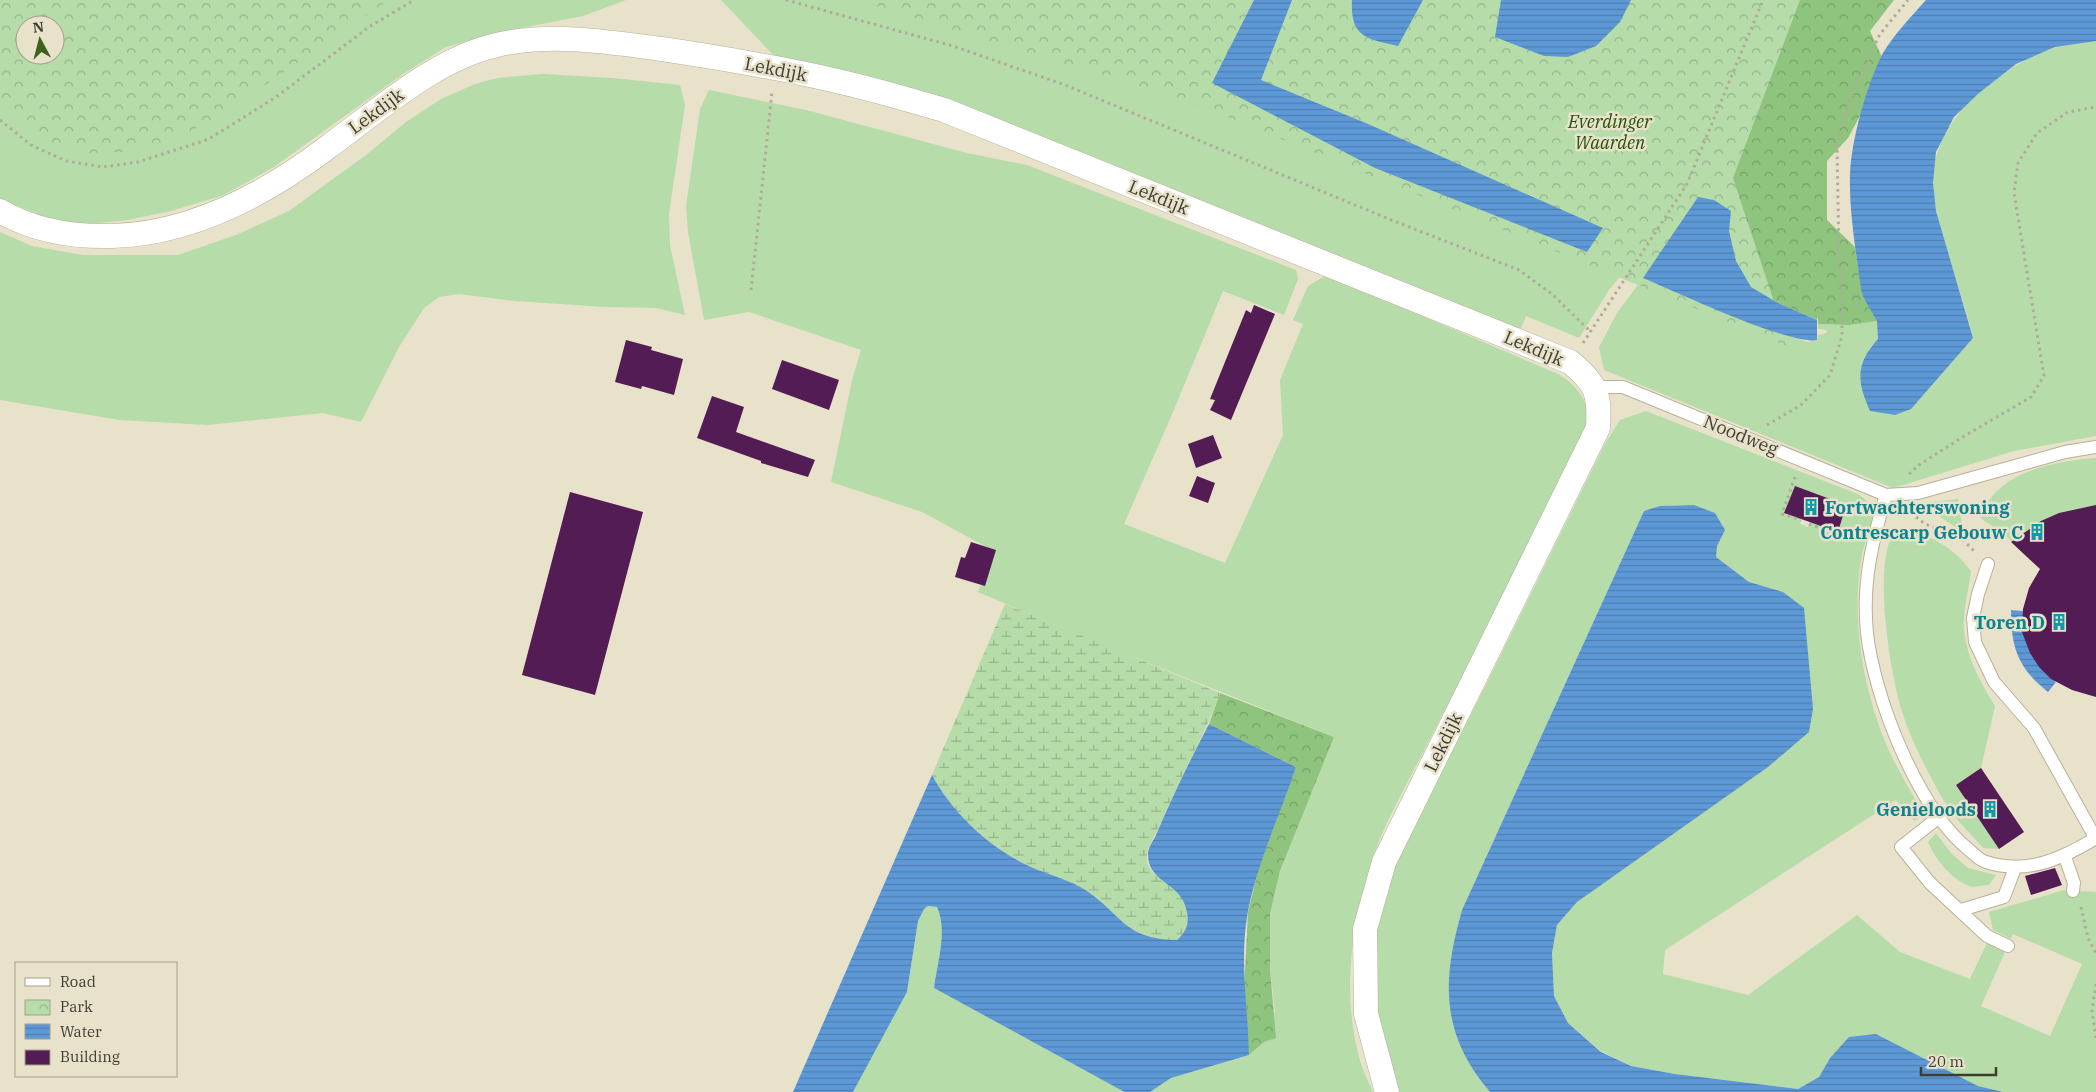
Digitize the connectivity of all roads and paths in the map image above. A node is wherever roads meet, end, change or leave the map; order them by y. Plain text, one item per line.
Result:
1 (414, 0) edge
2 (786, 0) edge
3 (1763, 0) edge
4 (1908, 0) edge
5 (774, 67) junction
6 (2096, 107) edge
7 (0, 120) edge
8 (0, 211) edge
9 (750, 290) dead end
10 (1591, 332) junction
11 (1570, 362) junction
12 (1594, 387) junction
13 (1761, 429) dead end
14 (2096, 446) edge
15 (1792, 486) dead end
16 (1886, 496) junction
17 (1800, 520) dead end
18 (1809, 524) dead end
19 (1845, 537) dead end
20 (1988, 564) joint
21 (1940, 817) junction
22 (2096, 838) edge
23 (2065, 856) junction
24 (2014, 868) junction
25 (2073, 891) joint
26 (1961, 910) junction
27 (2008, 946) dead end
28 (2096, 953) edge
29 (2096, 984) edge
30 (2096, 1038) edge
31 (1387, 1092) edge

1 - 7 path
2 - 10 path
3 - 10 path
4 - 13 path
5 - 8 street, Lekdijk
5 - 9 path
5 - 11 street, Lekdijk
6 - 16 path
10 - 11 path
11 - 12 street, Lekdijk
12 - 16 lane, Noodweg
12 - 31 street, Lekdijk
14 - 16 lane
15 - 17 path
16 - 20 path
16 - 21 lane
18 - 19 path
20 - 22 lane
21 - 24 lane
21 - 26 lane
22 - 23 lane
23 - 24 lane
23 - 25 lane
24 - 26 lane
25 - 28 path
26 - 27 lane
29 - 30 path

